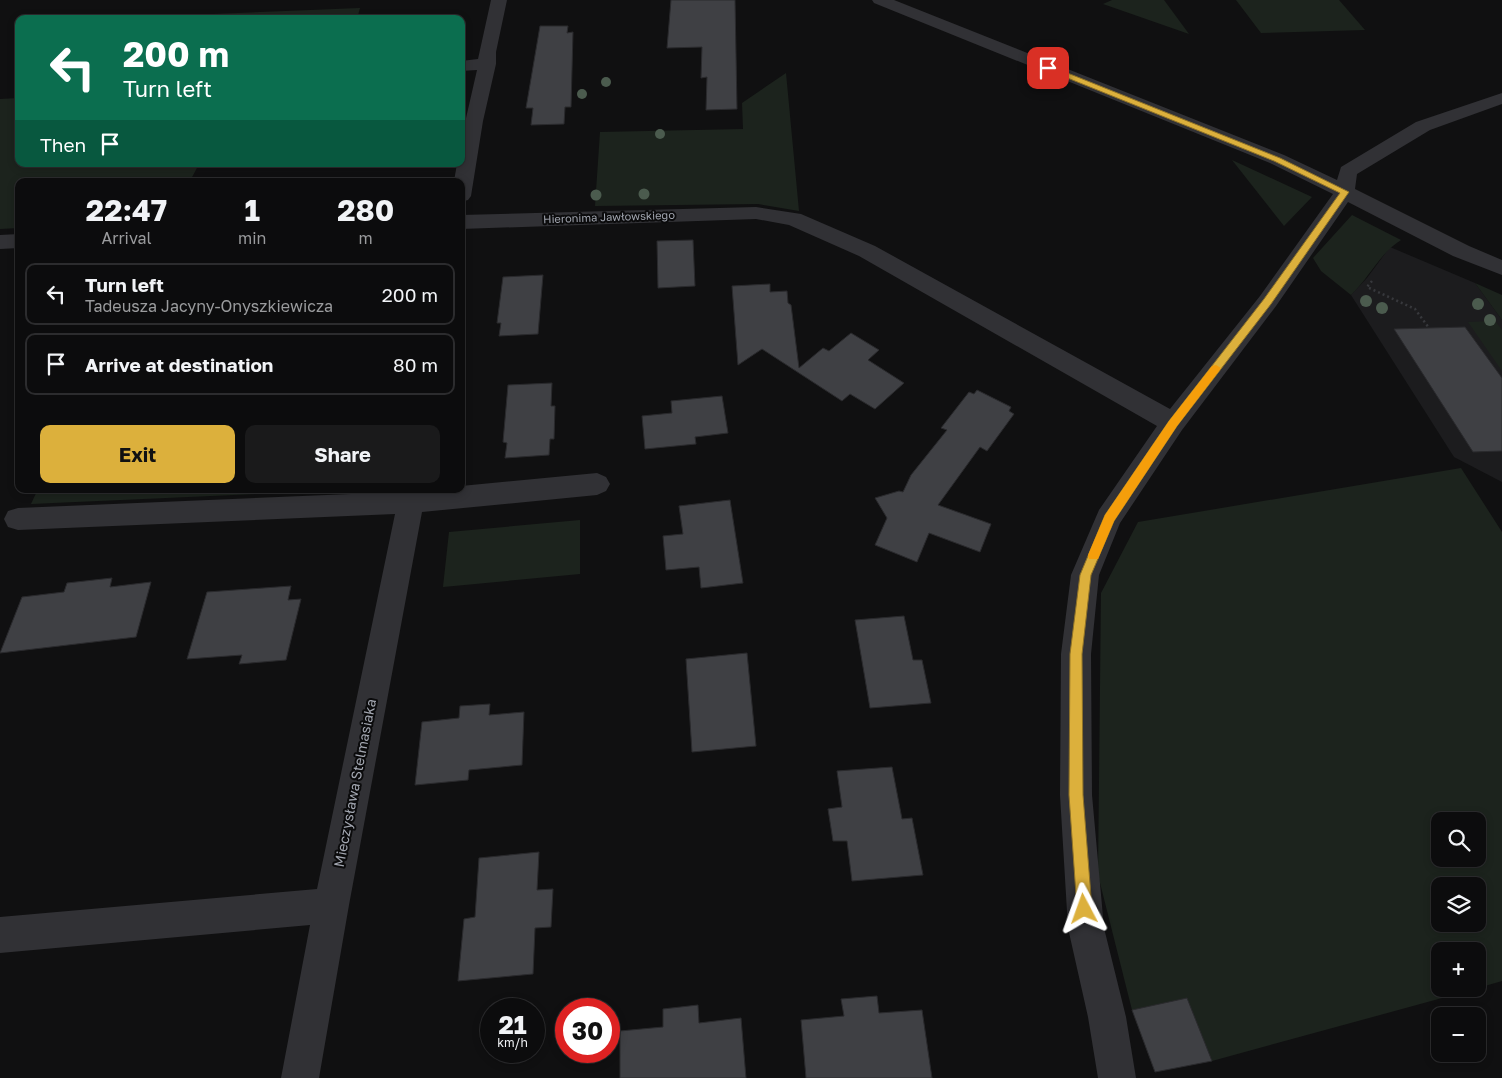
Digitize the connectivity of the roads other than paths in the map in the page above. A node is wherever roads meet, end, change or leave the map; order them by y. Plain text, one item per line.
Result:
1 (499, 0) edge
2 (880, 0) edge
3 (487, 64) junction
4 (465, 66) edge
5 (1502, 98) edge
6 (464, 178) edge
7 (1345, 192) junction
8 (465, 222) edge
9 (15, 241) edge
10 (0, 242) edge
11 (1502, 268) edge
12 (1173, 423) junction
13 (597, 484) dead end
14 (465, 492) edge
15 (446, 493) edge
16 (412, 495) edge
17 (18, 519) dead end
18 (330, 905) junction
19 (0, 935) edge
20 (300, 1078) edge
21 (1117, 1078) edge

1 - 3 street
2 - 7 street
3 - 4 street
3 - 6 street
5 - 7 street
7 - 11 street
7 - 12 street
8 - 12 street, Hieronima Jawłowskiego
9 - 10 street
12 - 21 street
13 - 14 street
15 - 16 street
16 - 17 street
16 - 18 street, Mieczysława Stelmasiaka
18 - 19 street
18 - 20 street, Mieczysława Stelmasiaka

